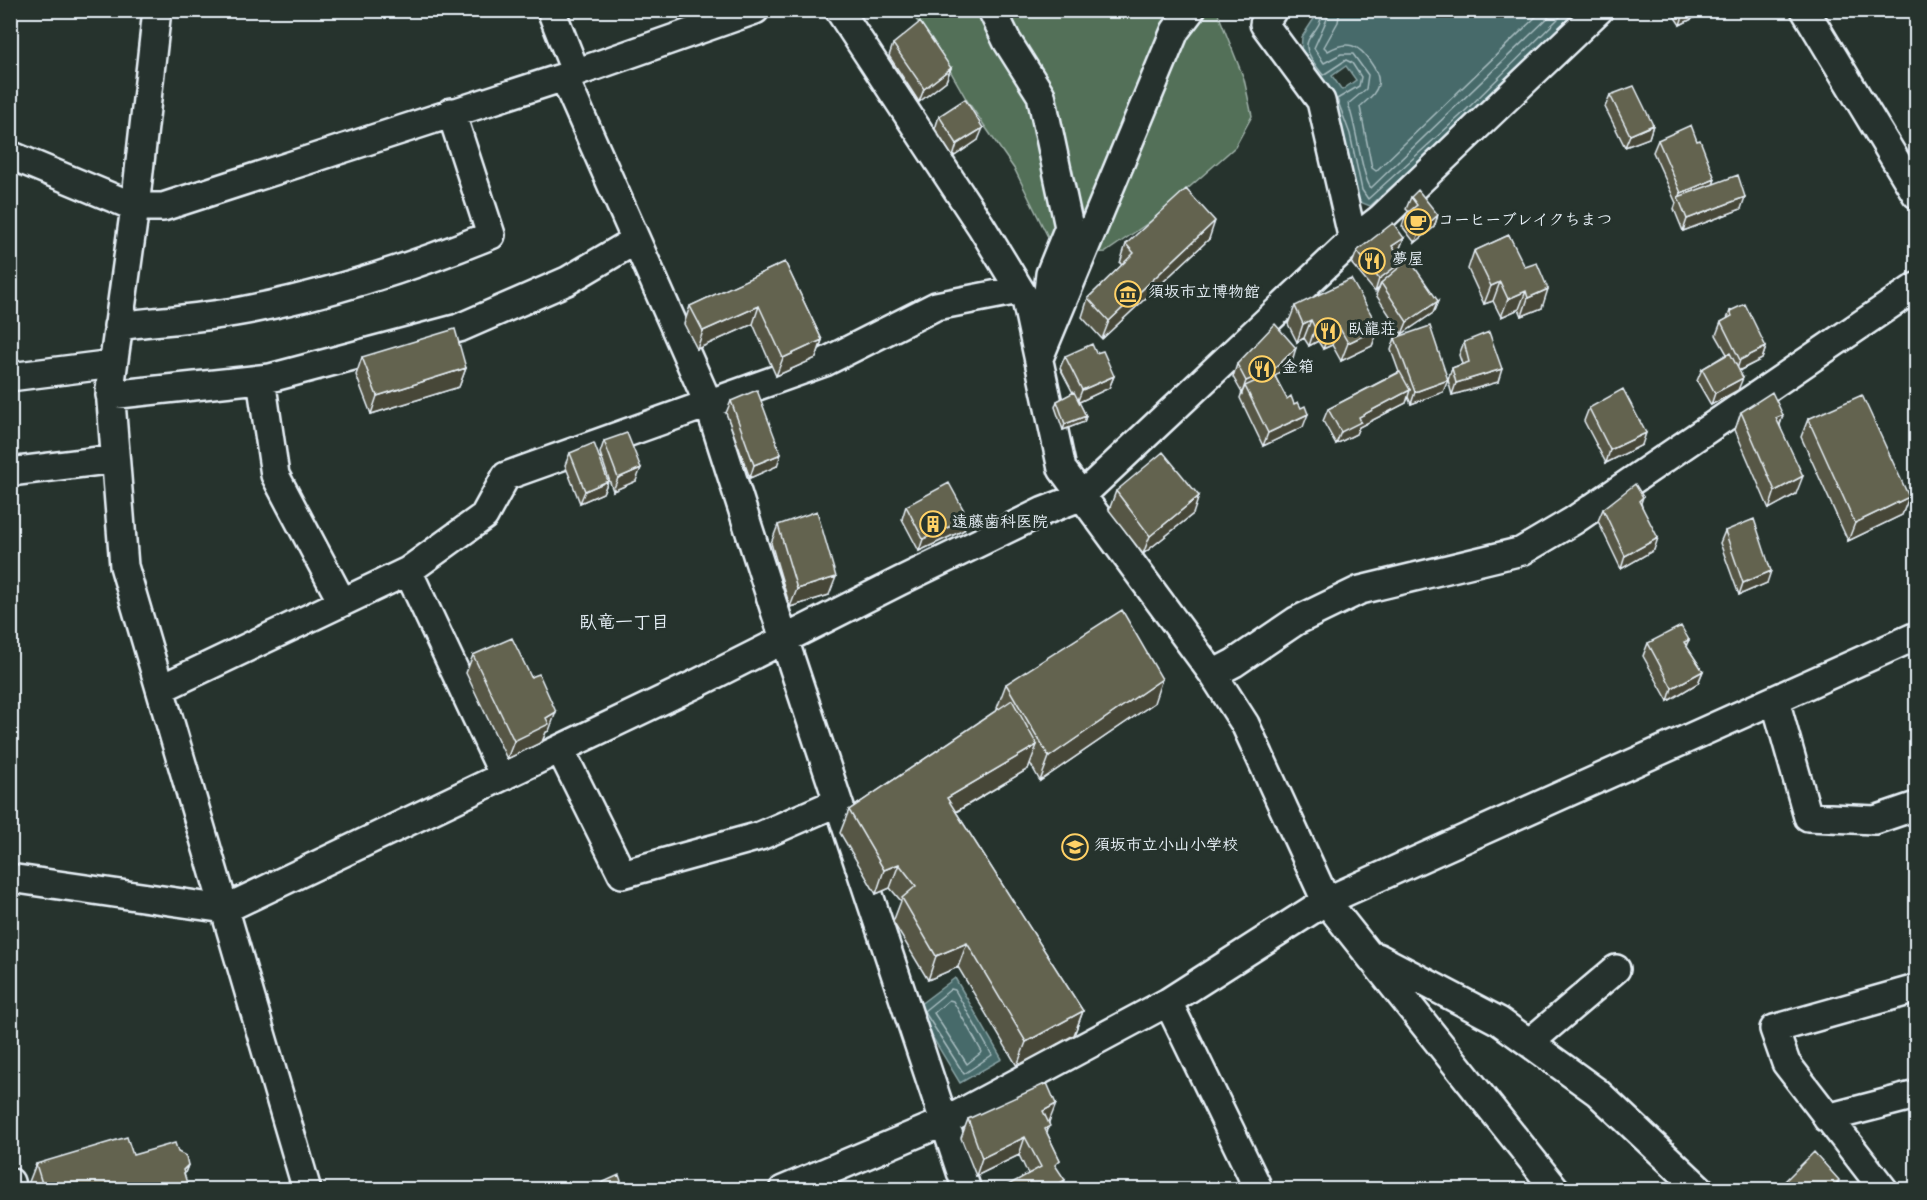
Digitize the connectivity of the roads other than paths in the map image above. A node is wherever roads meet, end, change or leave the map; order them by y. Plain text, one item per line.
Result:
1 (157, 10) edge
2 (551, 10) edge
3 (755, 10) edge
4 (839, 10) edge
5 (992, 10) edge
6 (1191, 10) edge
7 (1273, 10) edge
8 (1599, 10) edge
9 (1805, 10) edge
10 (570, 75) junction
11 (451, 112) junction
12 (10, 155) edge
13 (1917, 194) edge
14 (135, 207) junction
15 (636, 240) junction
16 (1353, 240) junction
17 (1917, 287) edge
18 (1020, 290) junction
19 (118, 326) junction
20 (1041, 353) junction
21 (113, 364) junction
22 (10, 377) edge
23 (261, 379) junction
24 (110, 395) junction
25 (709, 405) junction
26 (115, 459) junction
27 (10, 472) edge
28 (1080, 497) junction
29 (408, 571) junction
30 (342, 602) junction
31 (1917, 636) edge
32 (784, 639) junction
33 (1213, 674) junction
34 (160, 689) junction
35 (1775, 700) junction
36 (560, 749) junction
37 (504, 776) junction
38 (838, 802) junction
39 (1917, 806) edge
40 (10, 878) edge
41 (1326, 901) junction
42 (225, 909) junction
43 (1367, 952) junction
44 (1616, 969) dead end
45 (1917, 989) edge
46 (1168, 1002) junction
47 (1529, 1044) junction
48 (1917, 1095) edge
49 (1827, 1118) junction
50 (944, 1122) junction
51 (10, 1182) edge
52 (12, 1190) edge
53 (307, 1190) edge
54 (783, 1190) edge
55 (967, 1190) edge
56 (1259, 1190) edge
57 (1556, 1190) edge
58 (1701, 1190) edge
59 (1884, 1190) edge

1 - 14 street
2 - 10 street
3 - 10 street
4 - 18 street
5 - 20 street
6 - 20 street
7 - 16 street
8 - 16 street
9 - 13 street
10 - 11 street
10 - 15 street
11 - 14 street
11 - 19 street
12 - 14 street
14 - 19 street
15 - 23 street
15 - 25 street
16 - 28 street
17 - 33 street
18 - 20 street
18 - 25 street
19 - 21 street
20 - 28 street
21 - 22 street
21 - 24 street
23 - 24 street
23 - 30 street
24 - 26 street
25 - 29 street
25 - 32 street
26 - 27 street
26 - 34 street
28 - 32 street
28 - 33 street
29 - 30 street
29 - 37 street
30 - 34 street
31 - 35 street
32 - 36 street
32 - 38 street
33 - 41 street
34 - 42 street
35 - 39 street
35 - 41 street
36 - 37 street
36 - 38 street
37 - 42 street
38 - 50 street
40 - 42 street
41 - 43 street
41 - 46 street
42 - 53 street
43 - 47 street
43 - 57 street
44 - 47 street
45 - 49 street
46 - 50 street
46 - 56 street
47 - 58 street
48 - 49 street
49 - 59 street
50 - 54 street
50 - 55 street
51 - 52 street

